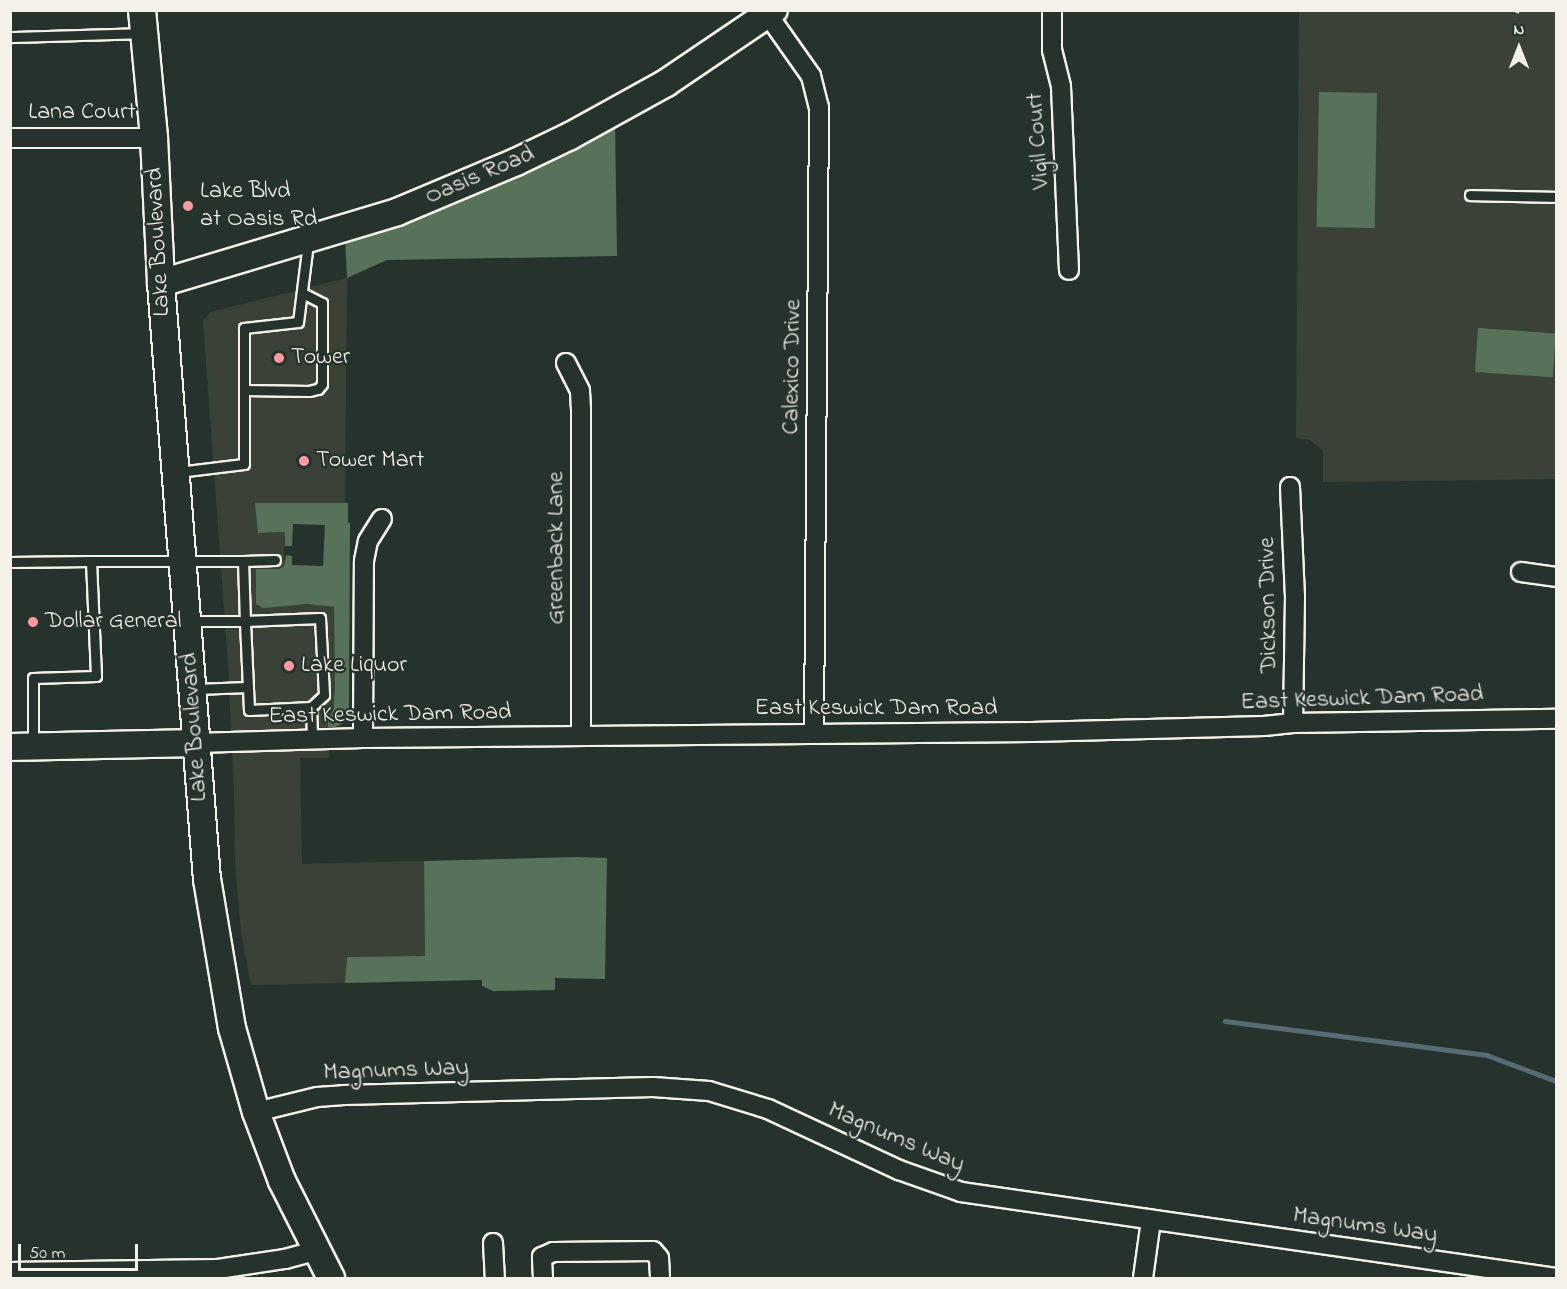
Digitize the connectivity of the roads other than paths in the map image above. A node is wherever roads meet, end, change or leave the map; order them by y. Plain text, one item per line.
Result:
1 (1052, 10) edge
2 (771, 13) edge
3 (143, 22) edge
4 (10, 37) edge
5 (10, 138) edge
6 (154, 138) junction
7 (1470, 195) dead end
8 (1557, 197) edge
9 (308, 240) junction
10 (1070, 270) dead end
11 (160, 283) junction
12 (302, 294) junction
13 (566, 363) dead end
14 (244, 390) junction
15 (175, 472) junction
16 (1290, 487) dead end
17 (382, 519) dead end
18 (275, 560) dead end
19 (92, 561) junction
20 (182, 561) junction
21 (243, 561) junction
22 (10, 562) edge
23 (1521, 572) dead end
24 (1557, 577) edge
25 (187, 621) junction
26 (244, 621) junction
27 (248, 687) junction
28 (192, 689) junction
29 (310, 707) junction
30 (1557, 719) edge
31 (1293, 723) junction
32 (814, 733) junction
33 (581, 736) junction
34 (363, 738) junction
35 (312, 740) junction
36 (196, 743) junction
37 (22, 747) edge
38 (256, 1112) junction
39 (1151, 1220) junction
40 (493, 1243) dead end
41 (315, 1251) junction
42 (10, 1272) edge
43 (218, 1274) edge
44 (331, 1278) edge
45 (495, 1278) edge
46 (543, 1278) edge
47 (660, 1278) edge
48 (1143, 1278) edge
49 (1557, 1278) edge

1 - 10 street, Vigil Court
2 - 9 main road, Oasis Road
2 - 32 street, Calexico Drive
3 - 4 lane
3 - 6 main road, Lake Boulevard
5 - 6 street, Lana Court
6 - 11 main road, Lake Boulevard
7 - 8 lane
9 - 11 main road, Oasis Road
9 - 12 lane
11 - 15 main road, Lake Boulevard
12 - 14 lane
12 - 14 lane
13 - 33 street, Greenback Lane
14 - 15 lane
15 - 20 main road, Lake Boulevard
16 - 31 street, Dickson Drive
17 - 34 street
18 - 21 lane
19 - 20 lane
19 - 22 lane
19 - 37 lane
20 - 21 lane
20 - 25 main road, Lake Boulevard
21 - 26 lane
23 - 24 street
25 - 26 lane
25 - 28 main road, Lake Boulevard
26 - 27 lane
26 - 29 lane
27 - 28 lane
27 - 29 lane
28 - 36 main road, Lake Boulevard
29 - 35 lane
30 - 31 street, East Keswick Dam Road
31 - 32 street, East Keswick Dam Road
32 - 33 street, East Keswick Dam Road
33 - 34 street, East Keswick Dam Road
34 - 35 street, East Keswick Dam Road
35 - 36 street, East Keswick Dam Road
36 - 37 main road
36 - 38 main road, Lake Boulevard
38 - 39 street, Magnums Way
38 - 41 main road, Lake Boulevard
39 - 48 street
39 - 49 street, Magnums Way
40 - 45 street
41 - 43 street
41 - 44 main road, Lake Boulevard
42 - 43 street
46 - 47 street

